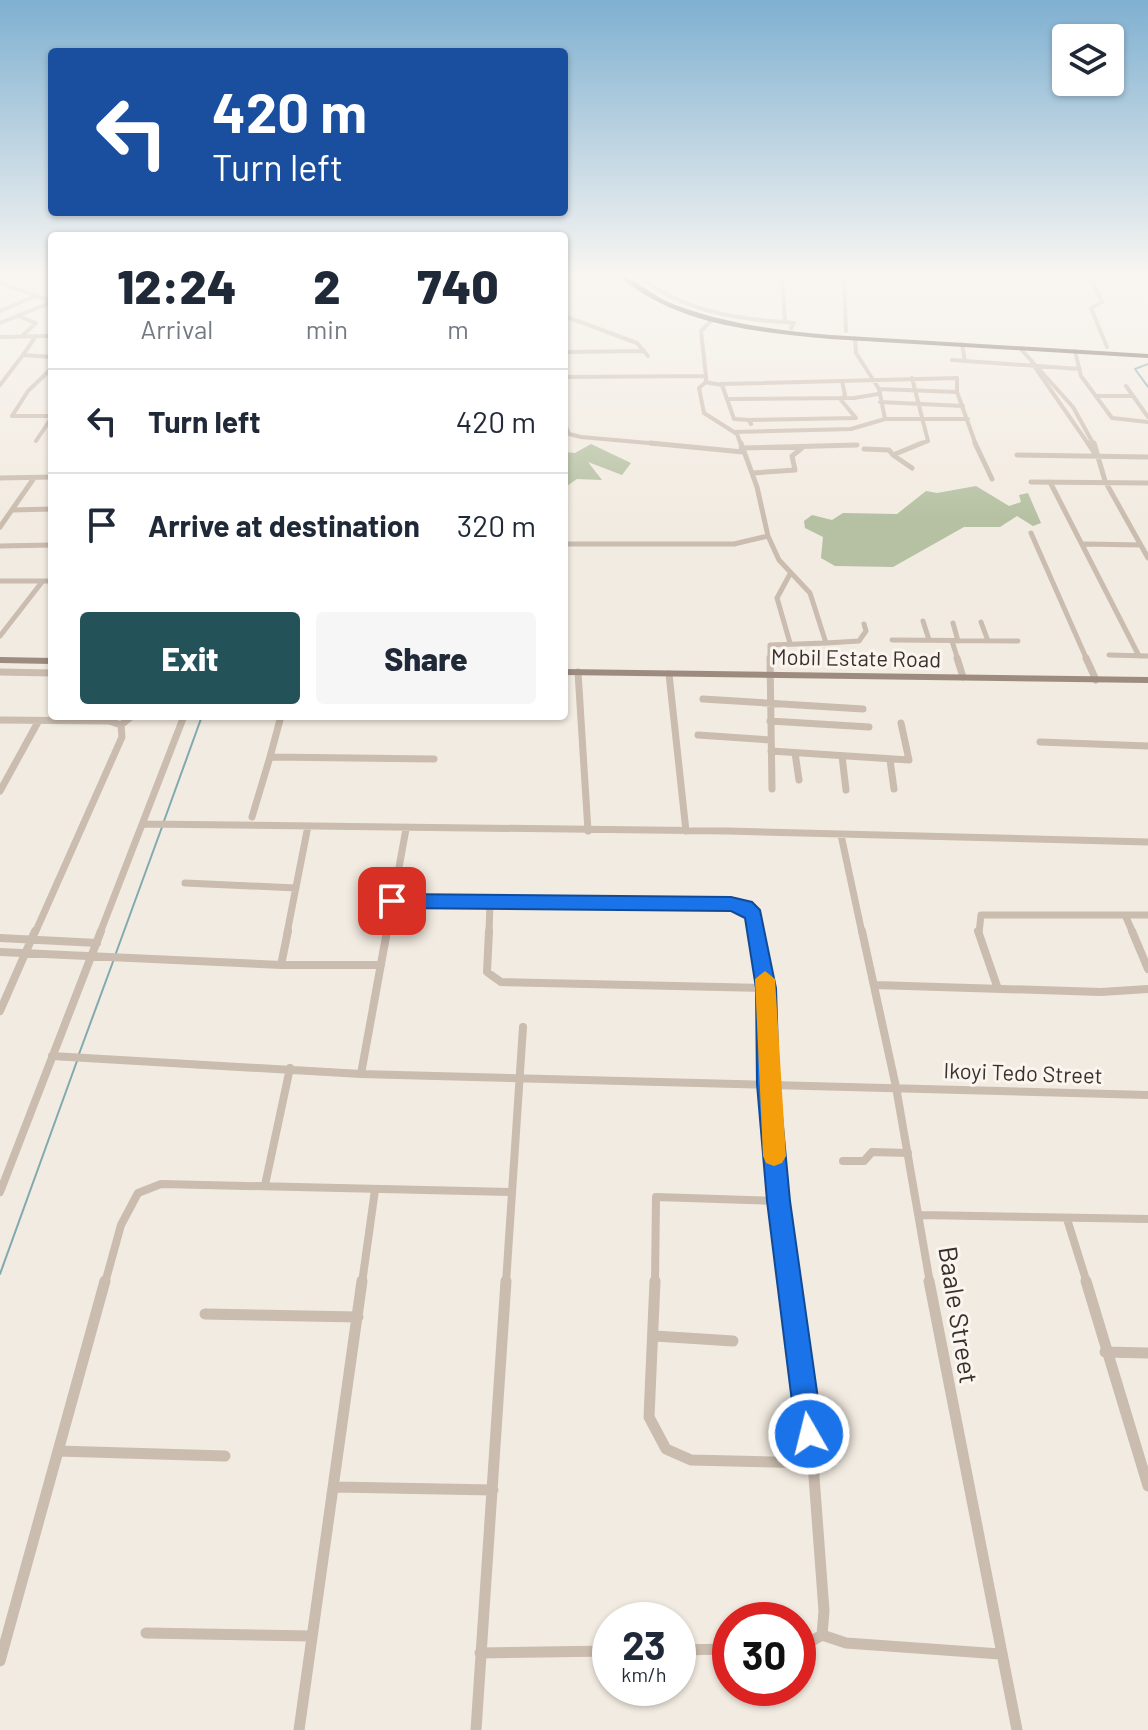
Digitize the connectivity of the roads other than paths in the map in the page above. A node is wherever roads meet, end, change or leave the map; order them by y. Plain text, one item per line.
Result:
1 (21, 358) edge
2 (704, 358) edge
3 (859, 358) edge
4 (964, 358) edge
5 (1028, 358) edge
6 (1077, 358) edge
7 (952, 360) dead end
8 (965, 361) junction
9 (1032, 363) junction
10 (1039, 365) junction
11 (1080, 369) junction
12 (48, 372) edge
13 (568, 377) edge
14 (912, 378) junction
15 (706, 379) junction
16 (872, 379) junction
17 (842, 381) junction
18 (721, 384) junction
19 (0, 385) edge
20 (1126, 386) dead end
21 (917, 390) junction
22 (878, 392) junction
23 (957, 392) junction
24 (1096, 396) junction
25 (1132, 396) junction
26 (842, 398) junction
27 (730, 399) junction
28 (880, 402) junction
29 (919, 403) junction
30 (1060, 404) junction
31 (1068, 404) junction
32 (963, 406) junction
33 (0, 416) edge
34 (12, 416) junction
35 (48, 417) edge
36 (923, 417) junction
37 (885, 419) junction
38 (968, 419) junction
39 (1148, 419) edge
40 (749, 420) junction
41 (48, 423) edge
42 (827, 428) junction
43 (763, 429) junction
44 (802, 429) junction
45 (753, 430) junction
46 (568, 432) edge
47 (733, 432) junction
48 (36, 441) dead end
49 (857, 445) dead end
50 (771, 447) junction
51 (829, 447) junction
52 (804, 448) junction
53 (864, 449) dead end
54 (742, 450) junction
55 (893, 455) junction
56 (1017, 455) dead end
57 (1096, 456) junction
58 (1148, 457) edge
59 (912, 468) dead end
60 (753, 473) junction
61 (48, 477) edge
62 (0, 478) edge
63 (34, 478) junction
64 (992, 479) dead end
65 (1031, 482) dead end
66 (1050, 482) junction
67 (1106, 483) junction
68 (1146, 483) edge
69 (1148, 489) edge
70 (48, 509) edge
71 (12, 510) junction
72 (0, 527) edge
73 (1031, 533) dead end
74 (768, 536) junction
75 (568, 544) edge
76 (1084, 544) junction
77 (48, 545) edge
78 (1141, 545) junction
79 (0, 546) edge
80 (1148, 558) edge
81 (790, 574) junction
82 (0, 581) edge
83 (48, 581) edge
84 (42, 582) junction
85 (923, 621) dead end
86 (981, 622) dead end
87 (953, 623) dead end
88 (864, 624) dead end
89 (0, 636) edge
90 (892, 640) dead end
91 (929, 640) junction
92 (955, 641) junction
93 (988, 641) junction
94 (1018, 641) dead end
95 (790, 643) junction
96 (826, 643) junction
97 (1109, 655) dead end
98 (1139, 656) junction
99 (1148, 656) edge
100 (0, 660) edge
101 (48, 661) edge
102 (0, 672) edge
103 (568, 672) edge
104 (578, 672) junction
105 (48, 673) edge
106 (669, 674) junction
107 (769, 676) junction
108 (963, 677) junction
109 (1096, 680) junction
110 (1148, 680) edge
111 (703, 699) dead end
112 (770, 704) junction
113 (863, 709) dead end
114 (0, 720) edge
115 (127, 720) edge
116 (183, 720) edge
117 (280, 720) edge
118 (770, 721) junction
119 (38, 722) junction
120 (901, 723) dead end
121 (121, 725) junction
122 (869, 727) dead end
123 (698, 735) dead end
124 (771, 740) junction
125 (1040, 742) dead end
126 (1148, 746) edge
127 (771, 751) junction
128 (795, 753) junction
129 (842, 756) junction
130 (270, 757) junction
131 (434, 759) dead end
132 (890, 760) junction
133 (799, 780) dead end
134 (772, 789) dead end
135 (894, 789) dead end
136 (846, 790) dead end
137 (0, 791) edge
138 (252, 817) dead end
139 (144, 824) junction
140 (308, 826) junction
141 (406, 829) junction
142 (588, 831) junction
143 (686, 831) junction
144 (841, 835) junction
145 (1148, 842) edge
146 (185, 883) dead end
147 (296, 888) junction
148 (392, 901) junction
149 (490, 902) junction
150 (1125, 915) junction
151 (1148, 915) edge
152 (0, 938) edge
153 (30, 941) junction
154 (97, 943) junction
155 (0, 952) edge
156 (25, 952) junction
157 (91, 958) junction
158 (281, 965) junction
159 (381, 965) junction
160 (1148, 969) edge
161 (875, 985) junction
162 (766, 988) junction
163 (998, 989) junction
164 (1148, 989) edge
165 (0, 1011) edge
166 (523, 1027) dead end
167 (52, 1056) junction
168 (290, 1068) junction
169 (361, 1074) junction
170 (518, 1077) junction
171 (768, 1084) junction
172 (896, 1087) junction
173 (1148, 1095) edge
174 (908, 1153) junction
175 (843, 1161) dead end
176 (265, 1185) junction
177 (375, 1190) junction
178 (0, 1192) edge
179 (512, 1192) junction
180 (779, 1201) junction
181 (920, 1215) junction
182 (1067, 1219) junction
183 (1148, 1219) edge
184 (205, 1314) dead end
185 (358, 1317) junction
186 (655, 1336) junction
187 (733, 1341) dead end
188 (1105, 1352) junction
189 (1148, 1353) edge
190 (58, 1451) junction
191 (225, 1456) dead end
192 (813, 1463) junction
193 (1148, 1486) edge
194 (336, 1487) junction
195 (493, 1490) junction
196 (146, 1633) dead end
197 (822, 1635) junction
198 (311, 1636) junction
199 (816, 1638) edge
200 (592, 1651) edge
201 (480, 1653) junction
202 (1000, 1654) junction
203 (0, 1661) edge
204 (299, 1730) edge
205 (476, 1730) edge
206 (1017, 1730) edge

1 - 19 street
2 - 15 street
3 - 16 street
4 - 8 street
5 - 9 street
6 - 11 street
7 - 8 street
8 - 9 street
9 - 10 street
9 - 30 street
10 - 11 street
10 - 31 street
11 - 24 street
12 - 34 street
13 - 15 street
14 - 16 street
14 - 21 street
14 - 23 street
15 - 18 street
15 - 47 street
16 - 17 street
16 - 22 street
17 - 18 street
17 - 26 street
18 - 27 street
20 - 25 street
21 - 22 street
21 - 23 street
21 - 29 street
22 - 26 street
22 - 28 street
23 - 32 street
24 - 25 street
24 - 39 street
25 - 39 street
26 - 27 street
26 - 40 street
27 - 40 street
28 - 29 street
28 - 37 street
29 - 32 street
29 - 36 street
30 - 31 street
30 - 57 street
31 - 57 street
32 - 38 street
33 - 34 street
34 - 35 street
36 - 37 street
36 - 38 street
36 - 55 street
37 - 42 street
38 - 64 street
40 - 45 street
41 - 48 street
42 - 44 street
42 - 51 street
43 - 44 street
43 - 45 street
43 - 50 street
44 - 52 street
45 - 47 street
46 - 54 street
47 - 54 street
49 - 51 street
50 - 52 street
50 - 54 street
51 - 52 street
52 - 60 street
53 - 55 street
54 - 60 street
55 - 59 street
56 - 57 street
57 - 58 street
57 - 67 street
60 - 74 street
61 - 63 street
62 - 63 street
63 - 71 street
65 - 66 street
66 - 67 street
66 - 76 street
67 - 68 street
67 - 78 street
68 - 69 street
70 - 71 street
71 - 72 street
73 - 109 street
74 - 75 street
74 - 81 street
76 - 78 street
76 - 98 street
77 - 79 street
78 - 80 street
81 - 95 street
81 - 96 street
82 - 84 street
83 - 84 street
84 - 89 street
85 - 91 street
86 - 93 street
87 - 92 street
88 - 96 street
90 - 91 street
91 - 92 street
92 - 93 street
92 - 108 street
93 - 94 street
95 - 96 street
95 - 107 street
97 - 98 street
98 - 99 street
100 - 101 main road
102 - 105 street
103 - 104 main road, Mobil Estate Road
104 - 106 main road, Mobil Estate Road
104 - 142 street
106 - 107 main road, Mobil Estate Road
106 - 143 street
107 - 108 main road, Mobil Estate Road
107 - 112 street
108 - 109 main road, Mobil Estate Road
109 - 110 main road, Mobil Estate Road
111 - 112 street
112 - 113 street
112 - 118 street
114 - 119 street
115 - 121 street
116 - 139 street
117 - 130 street
118 - 122 street
118 - 124 street
119 - 121 street
119 - 137 street
120 - 132 street
121 - 153 street
123 - 124 street
124 - 127 street
125 - 126 street
127 - 128 street
127 - 134 street
128 - 129 street
128 - 133 street
129 - 132 street
129 - 136 street
130 - 131 street
130 - 138 street
132 - 135 street
139 - 140 street
139 - 154 street
140 - 141 street
140 - 147 street
141 - 142 street
141 - 148 street
142 - 143 street
143 - 144 street
144 - 145 street
144 - 161 street, Baale Street
146 - 147 street
147 - 158 street
148 - 149 street
148 - 159 street
149 - 162 street
149 - 162 street
150 - 151 street
150 - 160 street
150 - 163 street
152 - 153 street
153 - 154 street
153 - 156 street
154 - 157 street
155 - 156 street
156 - 157 street
156 - 165 street
157 - 158 street
157 - 167 street
158 - 159 street
159 - 169 street
161 - 163 street
161 - 172 street, Baale Street
162 - 171 street
163 - 164 street
166 - 170 street
167 - 168 street, Ikoyi Tedo Street
167 - 178 street
168 - 169 street, Ikoyi Tedo Street
168 - 176 street
169 - 170 street, Ikoyi Tedo Street
170 - 171 street, Ikoyi Tedo Street
170 - 179 street
171 - 172 street, Ikoyi Tedo Street
171 - 180 street
172 - 173 street, Ikoyi Tedo Street
172 - 174 street, Baale Street
174 - 175 street
174 - 181 street, Baale Street
176 - 177 street
176 - 190 street
177 - 179 street
177 - 185 street
179 - 195 street
180 - 186 street
180 - 192 street
181 - 182 street
181 - 202 street, Baale Street
182 - 183 street
182 - 188 street
184 - 185 street
185 - 194 street
186 - 187 street
186 - 192 street
188 - 189 street
188 - 193 street
190 - 191 street
190 - 203 street
192 - 197 street
194 - 195 street
194 - 198 street
195 - 201 street
196 - 198 street
197 - 199 street
197 - 202 street
198 - 204 street
200 - 201 street
201 - 205 street
202 - 206 street, Baale Street

